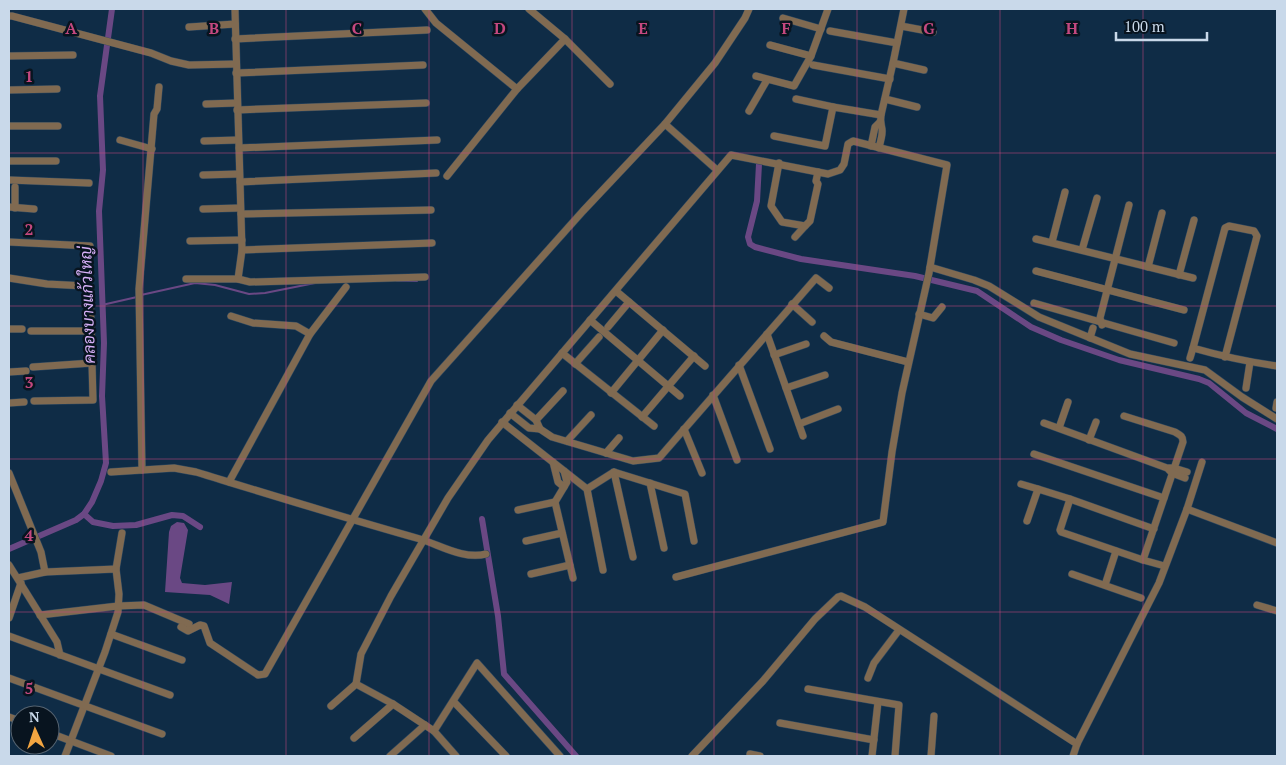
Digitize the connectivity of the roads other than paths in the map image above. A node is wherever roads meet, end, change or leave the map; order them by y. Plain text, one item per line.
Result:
1 (425, 9) edge
2 (529, 9) edge
3 (749, 9) edge
4 (828, 9) edge
5 (904, 9) edge
6 (235, 10) dead end
7 (10, 15) edge
8 (783, 18) dead end
9 (235, 24) junction
10 (901, 26) junction
11 (189, 27) dead end
12 (821, 29) junction
13 (427, 30) dead end
14 (830, 31) dead end
15 (933, 32) dead end
16 (565, 39) junction
17 (235, 40) junction
18 (897, 43) junction
19 (770, 45) dead end
20 (73, 55) dead end
21 (9, 56) edge
22 (811, 56) junction
23 (894, 63) junction
24 (236, 64) junction
25 (813, 64) dead end
26 (423, 65) dead end
27 (924, 70) dead end
28 (236, 73) junction
29 (756, 76) dead end
30 (890, 79) junction
31 (767, 80) junction
32 (610, 84) dead end
33 (159, 87) dead end
34 (58, 89) dead end
35 (517, 89) junction
36 (9, 90) edge
37 (796, 99) dead end
38 (884, 99) junction
39 (426, 102) dead end
40 (206, 104) dead end
41 (237, 107) junction
42 (833, 107) junction
43 (916, 107) dead end
44 (750, 111) dead end
45 (880, 118) junction
46 (665, 124) junction
47 (9, 126) edge
48 (58, 126) dead end
49 (774, 136) dead end
50 (120, 140) dead end
51 (437, 140) dead end
52 (204, 141) dead end
53 (238, 144) junction
54 (871, 146) junction
55 (879, 148) junction
56 (152, 149) junction
57 (9, 161) edge
58 (56, 161) dead end
59 (780, 164) junction
60 (717, 170) junction
61 (818, 172) junction
62 (436, 173) dead end
63 (828, 174) junction
64 (204, 175) dead end
65 (447, 176) dead end
66 (239, 178) junction
67 (9, 180) edge
68 (89, 183) dead end
69 (818, 184) junction
70 (15, 187) dead end
71 (1065, 192) dead end
72 (1097, 198) dead end
73 (1130, 205) dead end
74 (12, 207) edge
75 (203, 208) dead end
76 (34, 209) dead end
77 (431, 210) dead end
78 (240, 211) junction
79 (1162, 212) dead end
80 (1194, 220) dead end
81 (805, 226) junction
82 (795, 237) dead end
83 (1036, 239) dead end
84 (242, 240) junction
85 (190, 241) dead end
86 (9, 242) edge
87 (1052, 242) junction
88 (432, 243) dead end
89 (90, 246) dead end
90 (242, 250) junction
91 (1082, 250) junction
92 (1114, 259) junction
93 (1148, 267) junction
94 (930, 270) junction
95 (1036, 272) dead end
96 (1179, 275) junction
97 (426, 277) dead end
98 (9, 278) edge
99 (1193, 278) dead end
100 (186, 279) dead end
101 (238, 279) junction
102 (346, 287) dead end
103 (829, 288) dead end
104 (1106, 290) junction
105 (616, 291) junction
106 (629, 302) junction
107 (1034, 303) dead end
108 (792, 304) junction
109 (942, 307) dead end
110 (1184, 310) dead end
111 (920, 314) junction
112 (231, 316) dead end
113 (590, 320) junction
114 (812, 322) dead end
115 (1098, 324) junction
116 (608, 327) dead end
117 (9, 329) edge
118 (22, 330) dead end
119 (31, 330) dead end
120 (663, 330) junction
121 (92, 331) junction
122 (310, 334) junction
123 (767, 334) junction
124 (824, 336) dead end
125 (599, 337) dead end
126 (1090, 338) junction
127 (1098, 341) junction
128 (1174, 343) dead end
129 (806, 344) dead end
130 (1193, 348) junction
131 (562, 353) junction
132 (774, 355) junction
133 (694, 356) junction
134 (1225, 357) junction
135 (1190, 358) dead end
136 (638, 360) junction
137 (908, 362) junction
138 (1250, 362) junction
139 (92, 363) junction
140 (575, 364) junction
141 (740, 365) junction
142 (705, 366) dead end
143 (1277, 366) edge
144 (33, 367) dead end
145 (26, 371) dead end
146 (9, 372) edge
147 (826, 375) dead end
148 (669, 386) junction
149 (786, 388) junction
150 (1246, 388) dead end
151 (563, 390) dead end
152 (611, 393) junction
153 (713, 395) junction
154 (680, 396) dead end
155 (34, 401) dead end
156 (24, 402) dead end
157 (1068, 402) dead end
158 (9, 403) edge
159 (517, 405) junction
160 (838, 409) dead end
161 (510, 413) junction
162 (591, 415) dead end
163 (1124, 416) dead end
164 (642, 417) junction
165 (1277, 419) edge
166 (536, 420) junction
167 (502, 422) junction
168 (1096, 422) dead end
169 (1044, 423) dead end
170 (798, 424) junction
171 (654, 426) dead end
172 (1059, 428) junction
173 (540, 429) junction
174 (684, 429) junction
175 (803, 436) dead end
176 (619, 438) dead end
177 (1090, 440) junction
178 (567, 441) junction
179 (770, 449) dead end
180 (606, 453) junction
181 (1034, 454) dead end
182 (737, 460) dead end
183 (553, 462) junction
184 (1202, 462) dead end
185 (142, 470) junction
186 (564, 470) junction
187 (1171, 470) junction
188 (111, 472) dead end
189 (614, 472) junction
190 (9, 473) edge
191 (702, 473) dead end
192 (1190, 477) junction
193 (229, 482) junction
194 (650, 483) junction
195 (1021, 484) dead end
196 (564, 487) junction
197 (587, 489) junction
198 (1038, 489) junction
199 (1164, 498) junction
200 (1070, 499) junction
201 (555, 502) junction
202 (1187, 509) junction
203 (518, 510) dead end
204 (353, 520) junction
205 (1028, 520) dead end
206 (1154, 529) junction
207 (122, 533) dead end
208 (562, 533) junction
209 (423, 540) junction
210 (526, 541) dead end
211 (694, 541) dead end
212 (1277, 543) edge
213 (664, 548) dead end
214 (1116, 551) junction
215 (486, 554) dead end
216 (633, 557) dead end
217 (1143, 560) junction
218 (9, 565) edge
219 (570, 565) junction
220 (1161, 565) dead end
221 (116, 569) junction
222 (603, 570) dead end
223 (45, 572) junction
224 (531, 574) dead end
225 (1072, 574) dead end
226 (676, 576) dead end
227 (573, 578) dead end
228 (19, 580) junction
229 (1105, 585) junction
230 (1141, 598) dead end
231 (1257, 605) dead end
232 (118, 606) junction
233 (1277, 611) edge
234 (40, 615) junction
235 (9, 618) edge
236 (899, 630) junction
237 (111, 634) junction
238 (9, 636) edge
239 (60, 655) junction
240 (182, 660) dead end
241 (99, 669) junction
242 (9, 678) edge
243 (868, 678) dead end
244 (356, 684) junction
245 (808, 689) dead end
246 (170, 695) dead end
247 (454, 702) junction
248 (878, 702) junction
249 (393, 704) junction
250 (84, 706) junction
251 (331, 706) dead end
252 (934, 716) dead end
253 (780, 723) dead end
254 (425, 724) junction
255 (434, 732) junction
256 (162, 734) dead end
257 (60, 737) edge
258 (354, 738) dead end
259 (874, 740) junction
260 (71, 741) junction
261 (1077, 744) junction
262 (750, 754) dead end
263 (394, 755) edge
264 (65, 756) edge
265 (111, 756) edge
266 (456, 756) edge
267 (506, 756) edge
268 (560, 756) edge
269 (692, 756) edge
270 (760, 756) edge
271 (872, 756) edge
272 (895, 756) edge
273 (931, 756) edge
274 (1073, 756) edge

1 - 35 street
2 - 16 street
3 - 46 street
4 - 12 street
5 - 10 street
6 - 9 street
7 - 24 street
8 - 12 street
9 - 11 street
9 - 17 street
10 - 15 street
10 - 18 street
12 - 22 street
13 - 17 street
14 - 18 street
16 - 32 street
16 - 35 street
17 - 24 street
18 - 23 street
19 - 22 street
20 - 21 street
22 - 31 street
23 - 27 street
23 - 30 street
24 - 28 street
25 - 30 street
26 - 28 street
28 - 41 street
29 - 31 street
30 - 38 street
31 - 44 street
33 - 56 street
34 - 36 street
35 - 65 street
37 - 42 street
38 - 43 street
38 - 45 street
39 - 41 street
40 - 41 street
41 - 53 street
42 - 45 street
42 - 49 street
45 - 54 street
45 - 55 street
46 - 60 street
46 - 204 street
47 - 48 street
50 - 56 street
51 - 53 street
52 - 53 street
53 - 66 street
54 - 55 street
54 - 63 street
55 - 94 street
56 - 185 street
57 - 58 street
59 - 60 street
59 - 61 street
59 - 81 street
60 - 105 street
61 - 63 street
61 - 69 street
62 - 66 street
63 - 69 street
64 - 66 street
66 - 78 street
67 - 68 street
69 - 81 street
70 - 74 street
71 - 87 street
72 - 91 street
73 - 92 street
74 - 76 street
75 - 78 street
77 - 78 street
78 - 84 street
79 - 93 street
80 - 96 street
81 - 82 street
83 - 87 street
84 - 85 street
84 - 90 street
86 - 89 street
87 - 91 street
88 - 90 street
90 - 101 street
91 - 92 street
92 - 93 street
92 - 104 street
93 - 96 street
94 - 111 street
94 - 126 street
95 - 104 street
96 - 99 street
97 - 101 street
98 - 121 street
100 - 101 street
102 - 122 street
103 - 108 street
104 - 110 street
104 - 115 street
105 - 106 street
105 - 113 street
106 - 116 street
106 - 120 street
107 - 115 street
108 - 114 street
108 - 123 street
109 - 111 street
111 - 137 street
112 - 122 street
113 - 131 street
113 - 136 street
115 - 126 street
115 - 127 street
115 - 128 street
117 - 118 street
119 - 121 street
120 - 133 street
120 - 136 street
121 - 139 street
122 - 193 street
123 - 132 street
123 - 141 street
124 - 137 street
125 - 140 street
126 - 127 street
127 - 165 street
129 - 132 street
130 - 134 street
130 - 134 street
130 - 135 street
131 - 140 street
131 - 159 street
132 - 149 street
133 - 142 street
133 - 148 street
134 - 138 street
136 - 148 street
136 - 152 street
137 - 226 street
138 - 143 street
138 - 150 street
139 - 144 street
139 - 155 street
140 - 152 street
141 - 153 street
141 - 179 street
145 - 146 street
147 - 149 street
148 - 154 street
148 - 164 street
149 - 170 street
151 - 166 street
152 - 164 street
153 - 174 street
153 - 182 street
156 - 158 street
157 - 172 street
159 - 161 street
159 - 166 street
160 - 170 street
161 - 167 street
161 - 173 street
162 - 178 street
163 - 187 street
164 - 171 street
166 - 173 street
167 - 183 street
167 - 209 street
168 - 177 street
169 - 172 street
170 - 175 street
172 - 177 street
173 - 178 street
174 - 180 street
174 - 191 street
176 - 180 street
177 - 187 street
178 - 180 street
181 - 199 street
183 - 186 street
183 - 196 street
184 - 192 street
185 - 188 street
185 - 193 street
186 - 196 street
186 - 197 street
187 - 192 street
187 - 199 street
189 - 194 street
189 - 197 street
189 - 216 street
190 - 223 street
192 - 202 street
193 - 204 street
194 - 211 street
194 - 213 street
195 - 198 street
196 - 201 street
197 - 222 street
198 - 200 street
198 - 205 street
199 - 206 street
200 - 206 street
200 - 214 street
201 - 203 street
201 - 208 street
202 - 212 street
202 - 261 street
204 - 209 street
204 - 232 street
206 - 217 street
207 - 221 street
208 - 210 street
208 - 219 street
209 - 215 street
209 - 244 street
214 - 217 street
214 - 229 street
217 - 220 street
218 - 228 street
219 - 224 street
219 - 227 street
221 - 223 street
221 - 232 street
223 - 228 street
225 - 229 street
228 - 234 street
228 - 235 street
229 - 230 street
231 - 233 street
232 - 234 street
232 - 237 street
234 - 239 street
236 - 243 street
236 - 261 street
236 - 269 street
237 - 240 street
237 - 241 street
238 - 239 street
239 - 241 street
241 - 246 street
241 - 250 street
242 - 250 street
244 - 249 street
244 - 251 street
245 - 248 street
247 - 255 street
247 - 267 street
247 - 268 street
248 - 259 street
248 - 272 street
249 - 254 street
249 - 258 street
250 - 256 street
250 - 260 street
252 - 273 street
253 - 259 street
254 - 255 street
254 - 263 street
255 - 266 street
257 - 260 street
259 - 271 street
260 - 264 street
260 - 265 street
261 - 274 street
262 - 270 street

